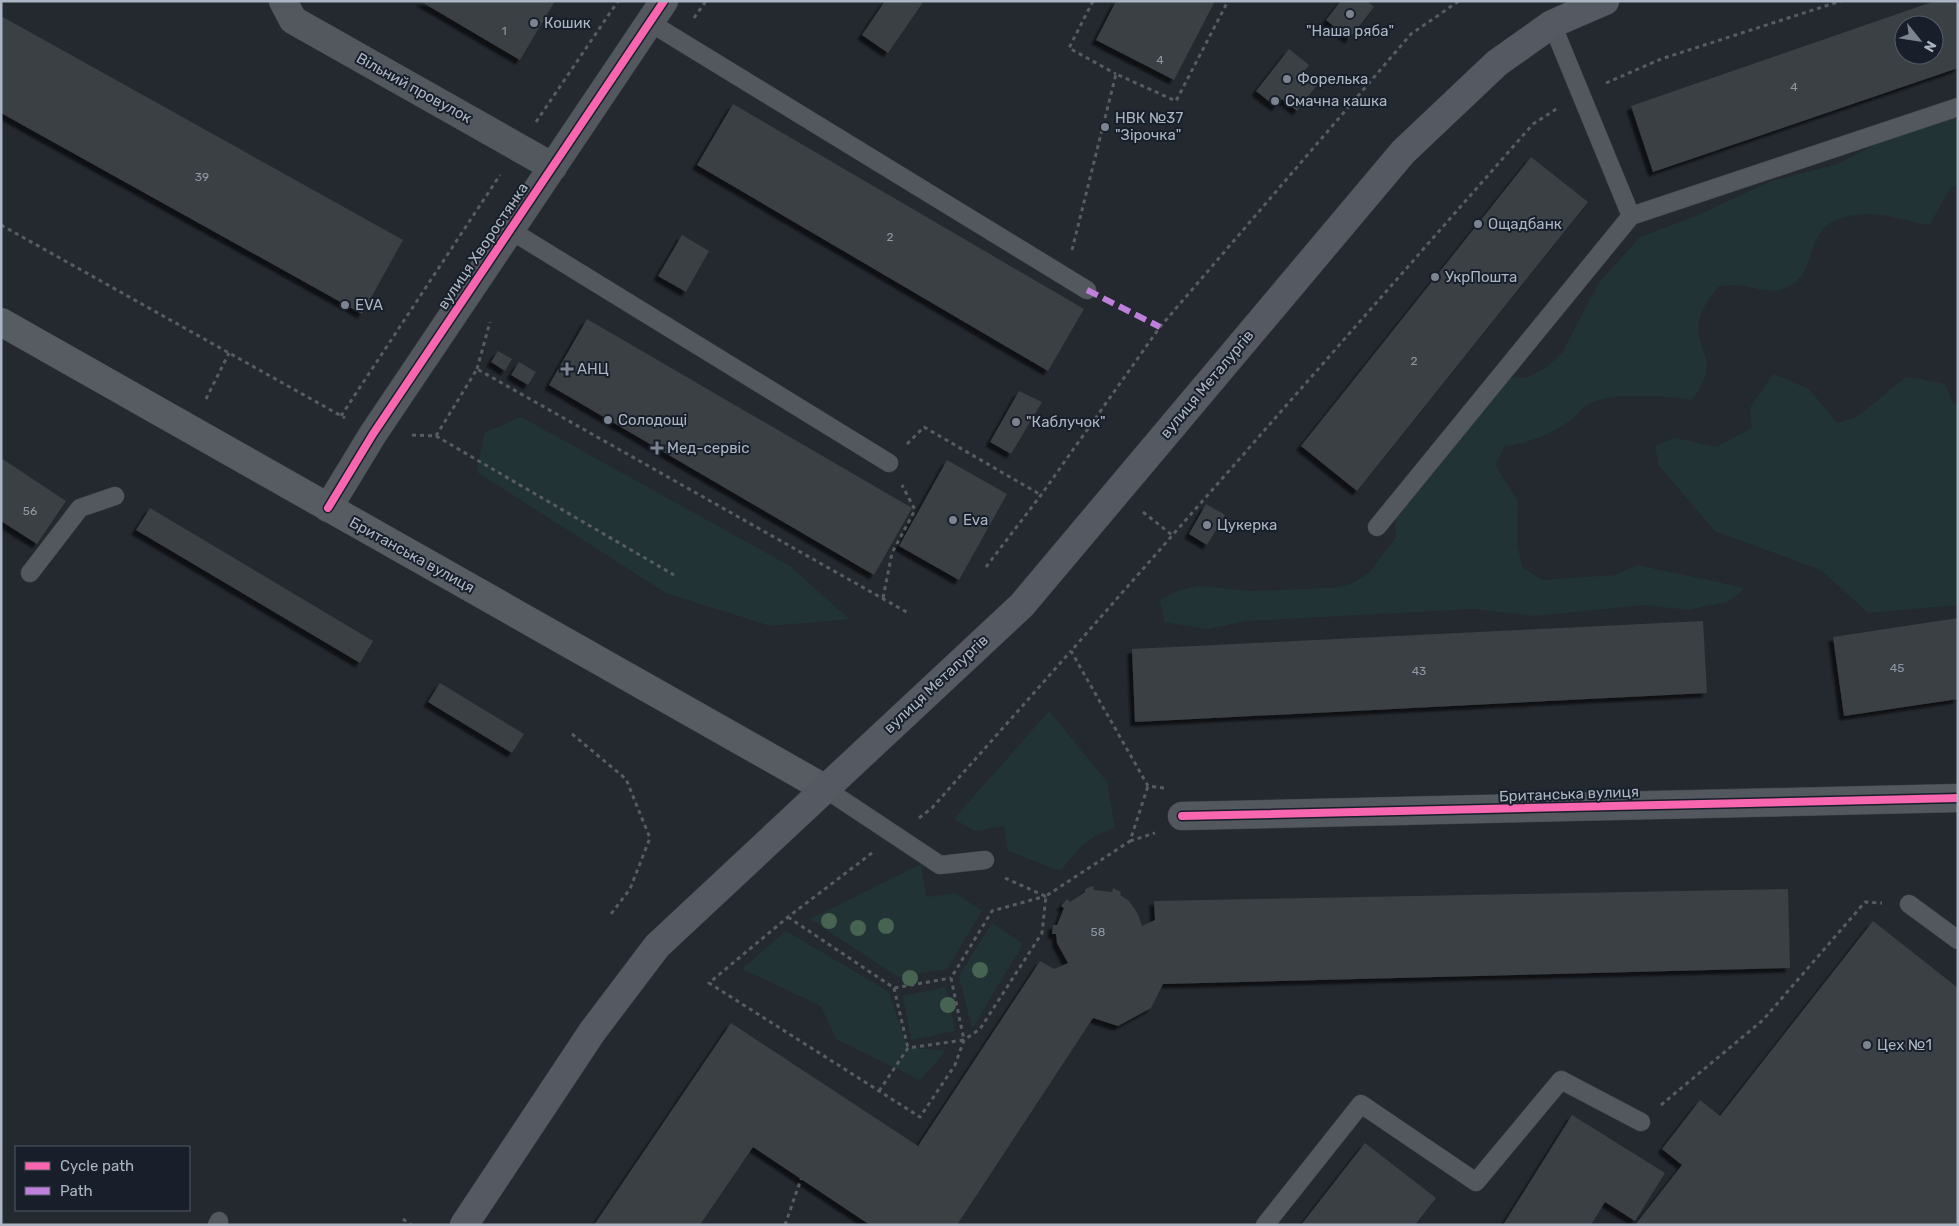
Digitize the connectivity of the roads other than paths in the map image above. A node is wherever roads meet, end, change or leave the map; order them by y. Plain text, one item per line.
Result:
1 (283, 1) edge
2 (1605, 1) edge
3 (656, 12) edge
4 (1552, 24) junction
5 (1958, 107) edge
6 (553, 167) junction
7 (1631, 216) junction
8 (510, 230) junction
9 (1087, 290) dead end
10 (1, 322) edge
11 (889, 463) road end
12 (115, 496) dead end
13 (328, 508) junction
14 (1377, 528) dead end
15 (30, 573) dead end
16 (824, 788) junction
17 (1958, 798) edge
18 (1182, 816) dead end
19 (979, 860) road end
20 (1910, 904) road end
21 (1958, 940) edge
22 (1641, 1122) road end
23 (464, 1225) edge
24 (1265, 1225) edge

1 - 6 street, Вільний провулок
2 - 4 main road, вулиця Металургів
3 - 6 street, вулиця Хворостянка
3 - 9 lane
4 - 7 lane
4 - 16 main road, вулиця Металургів
5 - 7 lane
6 - 8 street, вулиця Хворостянка
7 - 14 lane
8 - 11 lane
8 - 13 street, вулиця Хворостянка
10 - 13 main road, Британська вулиця
12 - 15 lane
13 - 16 main road, Британська вулиця
16 - 19 lane
16 - 23 main road, вулиця Металургів
17 - 18 street, Британська вулиця
20 - 21 lane
22 - 24 lane

